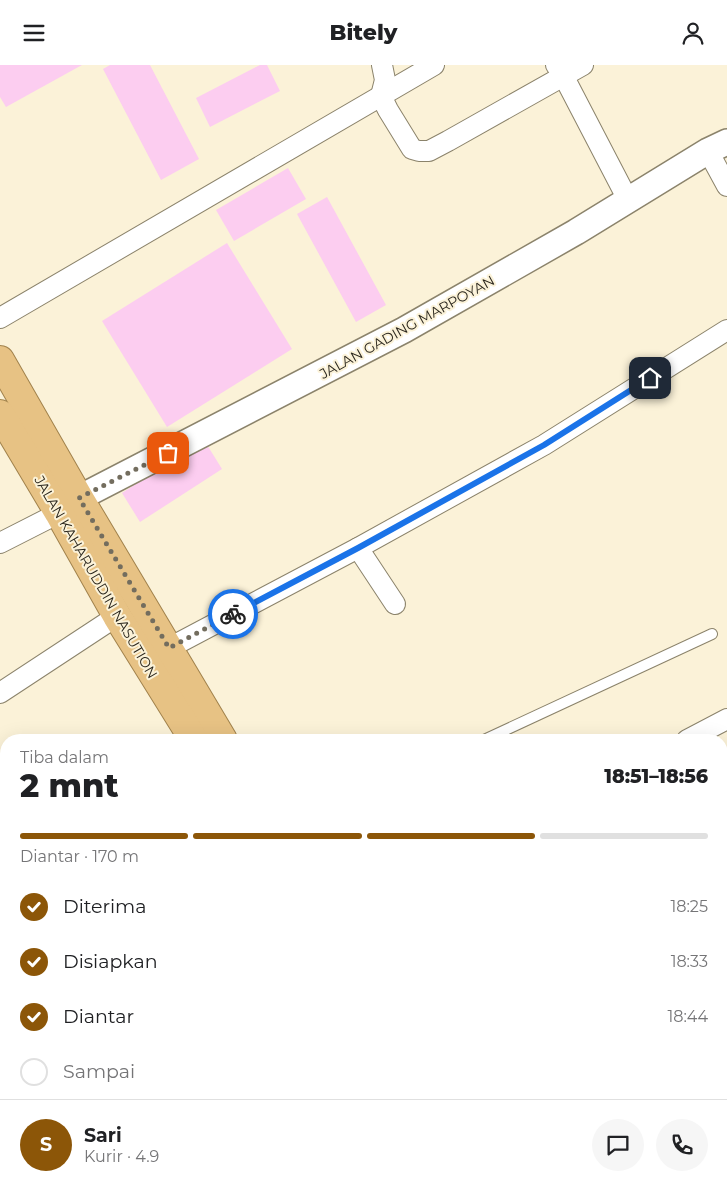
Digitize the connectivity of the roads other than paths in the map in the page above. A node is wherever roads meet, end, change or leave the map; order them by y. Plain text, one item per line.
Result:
1 (382, 65) edge
2 (434, 65) edge
3 (583, 65) edge
4 (560, 71) edge
5 (381, 96) junction
6 (718, 147) edge
7 (727, 186) edge
8 (628, 200) junction
9 (0, 318) edge
10 (727, 330) edge
11 (0, 360) edge
12 (0, 414) edge
13 (69, 506) junction
14 (0, 543) edge
15 (358, 548) junction
16 (395, 604) dead end
17 (117, 616) junction
18 (712, 634) dead end
19 (169, 648) junction
20 (0, 693) edge
21 (727, 719) edge
22 (190, 734) edge
23 (219, 734) edge
24 (497, 734) edge
25 (698, 734) edge

1 - 5 street
2 - 5 street
3 - 4 street
4 - 5 street
4 - 8 street
5 - 9 street
6 - 7 street
6 - 8 street, JALAN GADING MARPOYAN
8 - 13 street, JALAN GADING MARPOYAN
10 - 15 street
11 - 13 highway, JALAN KAHARUDDIN NASUTION
12 - 13 highway, JALAN KAHARUDDIN NASUTION
13 - 14 street
13 - 17 highway, JALAN KAHARUDDIN NASUTION
13 - 19 highway, JALAN KAHARUDDIN NASUTION
15 - 16 street
15 - 19 street
17 - 20 street
17 - 22 highway, JALAN KAHARUDDIN NASUTION
18 - 24 lane
19 - 23 highway, JALAN KAHARUDDIN NASUTION
21 - 25 street

